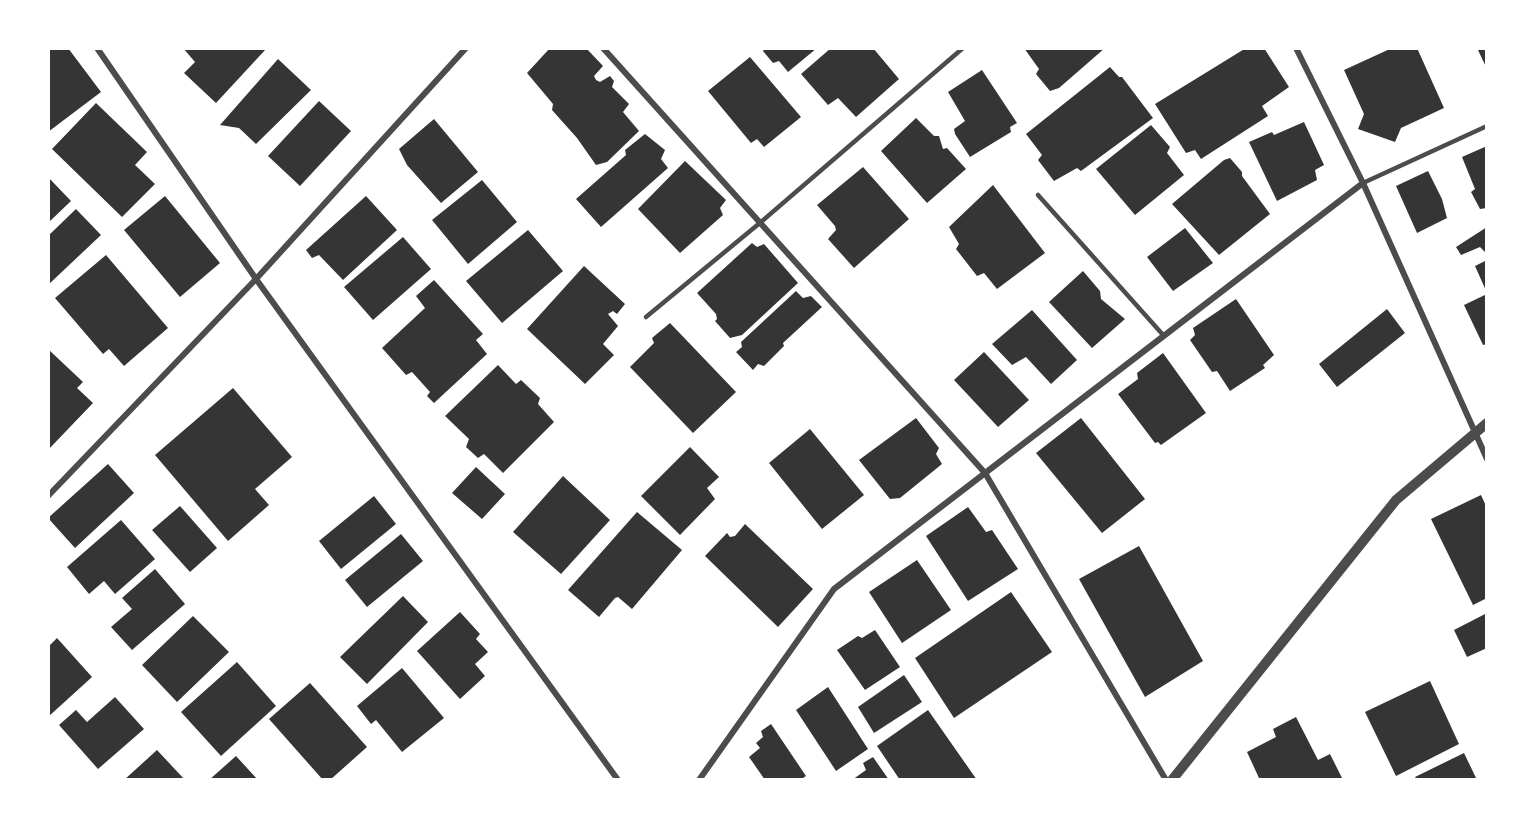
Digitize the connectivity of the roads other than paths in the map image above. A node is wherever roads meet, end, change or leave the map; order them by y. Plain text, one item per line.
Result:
1 (97, 48) edge
2 (466, 48) edge
3 (603, 48) edge
4 (963, 48) edge
5 (1296, 48) edge
6 (1487, 126) edge
7 (1363, 183) junction
8 (1038, 195) dead end
9 (761, 222) junction
10 (256, 279) junction
11 (646, 317) dead end
12 (1164, 336) junction
13 (1487, 423) edge
14 (1474, 433) junction
15 (1487, 459) edge
16 (985, 473) junction
17 (48, 496) edge
18 (618, 780) edge
19 (699, 780) edge
20 (1166, 780) edge
21 (1172, 780) edge

1 - 10 street
2 - 10 street
3 - 9 street
4 - 9 lane
5 - 7 street
6 - 7 lane
7 - 12 street
7 - 14 street
8 - 12 lane
9 - 11 lane
9 - 16 street
10 - 17 street
10 - 18 street
12 - 16 street
13 - 14 street
14 - 15 street
14 - 21 street
16 - 19 street
16 - 20 street

